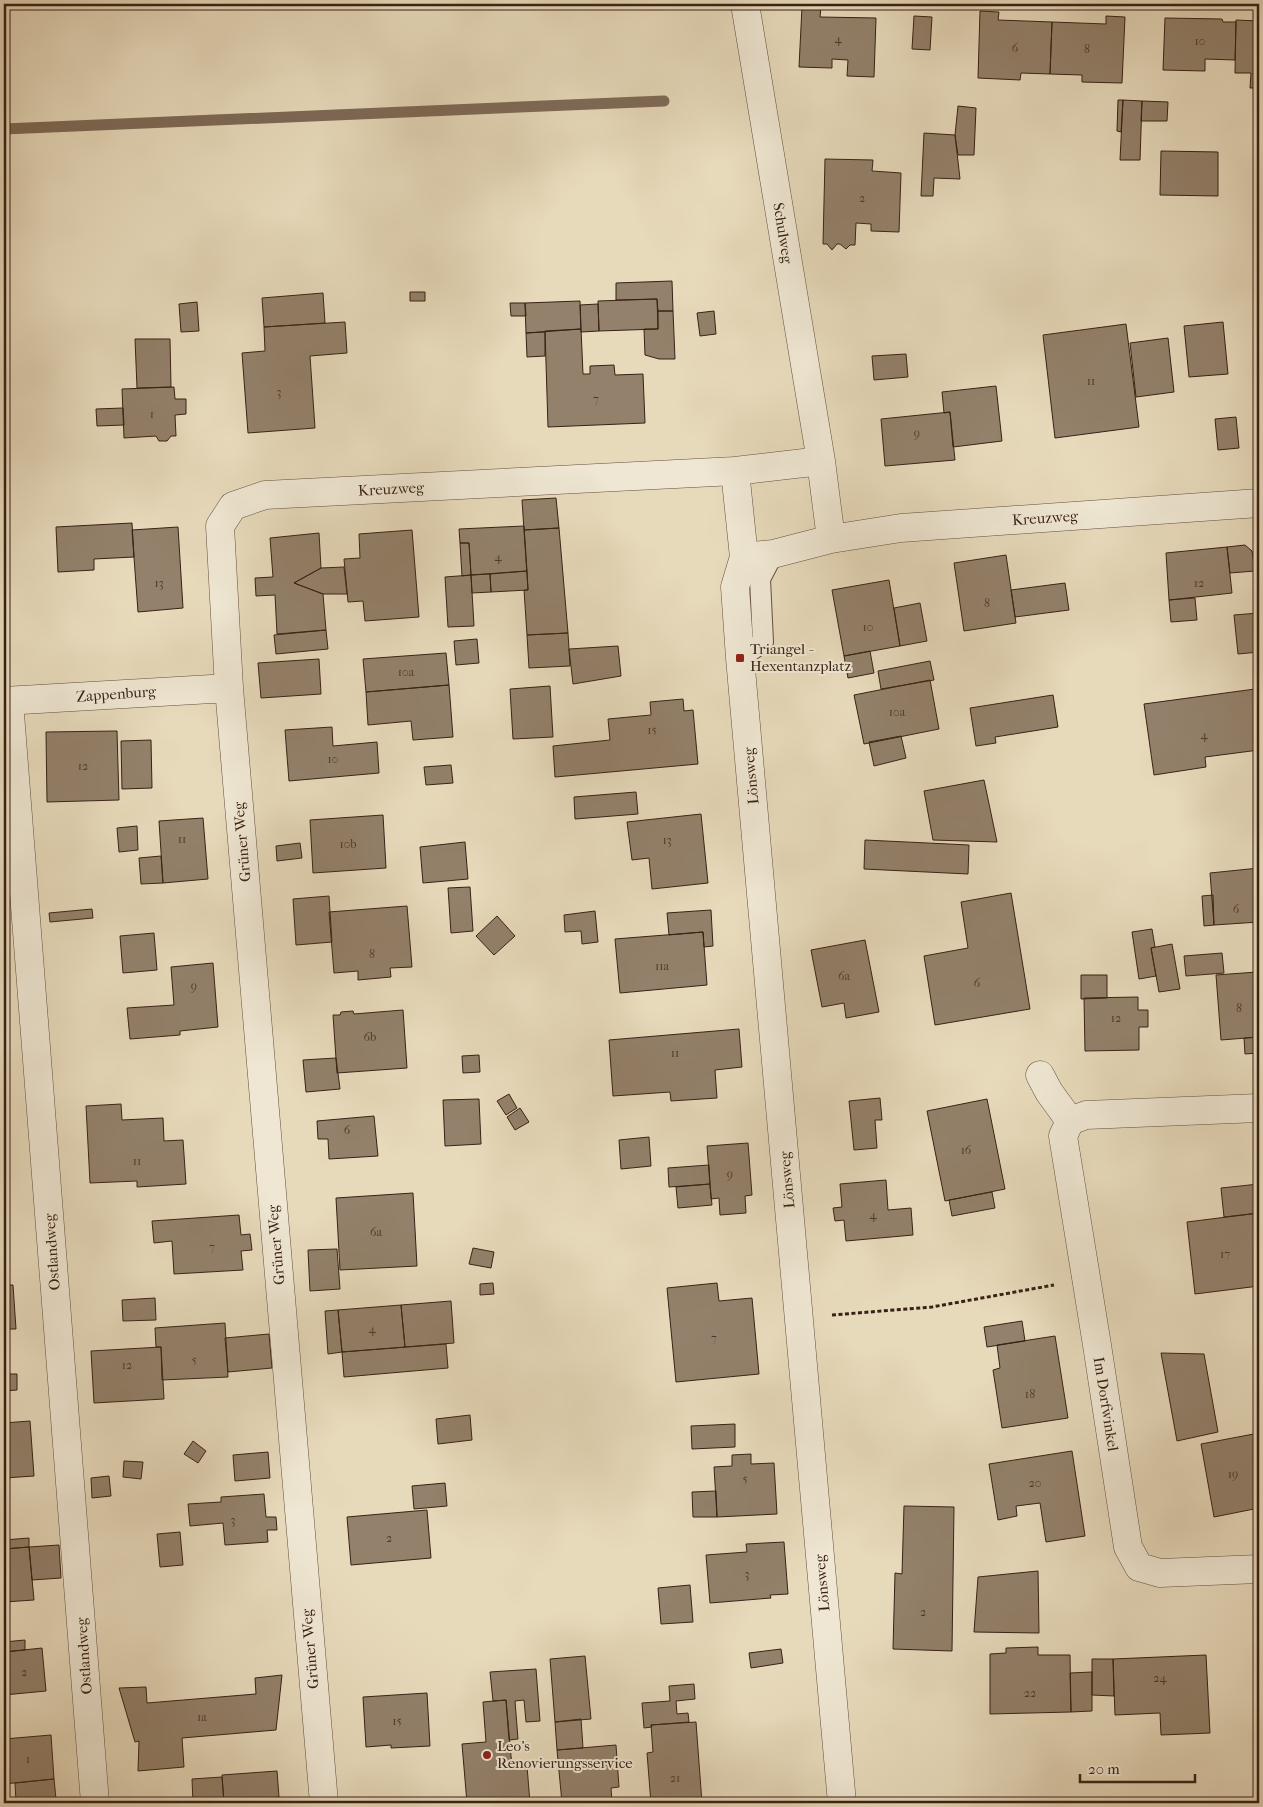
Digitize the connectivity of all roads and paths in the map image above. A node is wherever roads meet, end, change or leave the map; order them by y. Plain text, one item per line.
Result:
1 (745, 4) edge
2 (821, 461) junction
3 (735, 471) junction
4 (1259, 503) edge
5 (831, 539) junction
6 (773, 554) junction
7 (744, 557) junction
8 (740, 658) junction
9 (228, 688) junction
10 (7, 701) edge
11 (1040, 1075) dead end
12 (1259, 1108) edge
13 (1070, 1121) junction
14 (1087, 1279) junction
15 (799, 1317) junction
16 (1259, 1569) edge
17 (95, 1803) edge
18 (324, 1803) edge
19 (842, 1803) edge

1 - 2 street, Schulweg
2 - 3 street, Kreuzweg
2 - 5 street, Schulweg
3 - 7 street
3 - 9 street, Kreuzweg
4 - 5 street, Kreuzweg
5 - 6 street, Kreuzweg
6 - 7 street, Kreuzweg
6 - 8 lane
7 - 8 street, Lönsweg
8 - 15 street, Lönsweg
9 - 10 street, Zappenburg
9 - 18 street, Grüner Weg
10 - 17 street, Ostlandweg
11 - 13 street
12 - 13 street
13 - 14 street, Im Dorfwinkel
14 - 15 path
14 - 16 street, Im Dorfwinkel
15 - 19 street, Lönsweg

